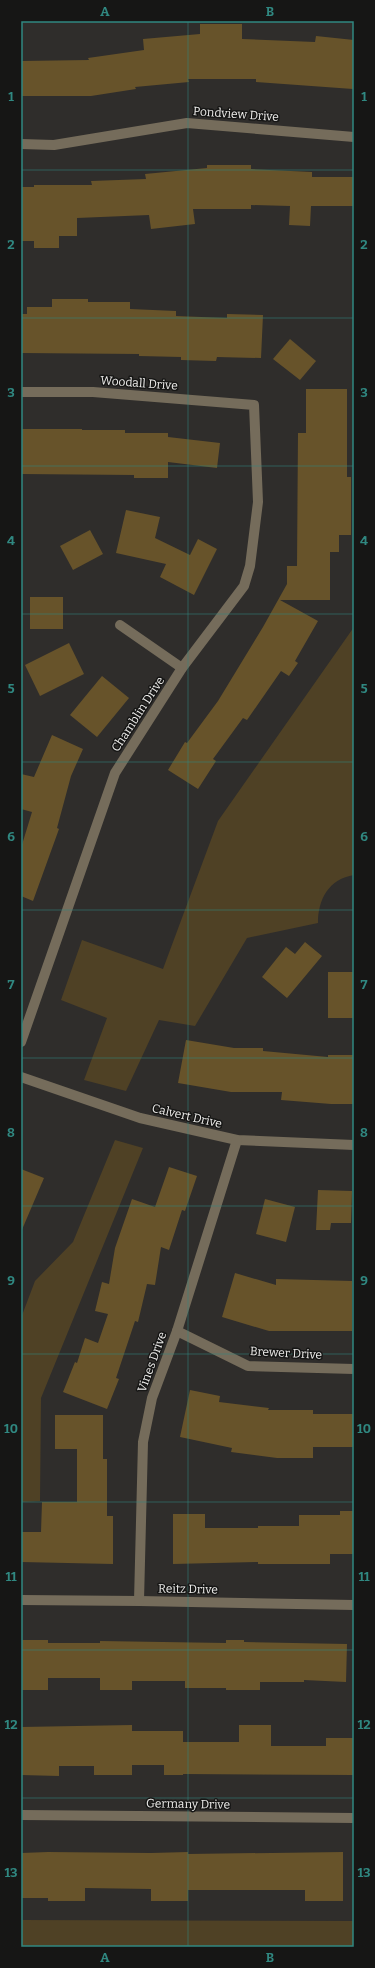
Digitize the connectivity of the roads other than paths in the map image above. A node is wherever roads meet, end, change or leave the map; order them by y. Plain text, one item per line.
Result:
1 (354, 136) edge
2 (21, 144) edge
3 (21, 392) edge
4 (254, 405) joint
5 (120, 625) dead end
6 (182, 668) junction
7 (21, 1042) edge
8 (21, 1077) edge
9 (237, 1140) junction
10 (354, 1145) edge
11 (177, 1331) junction
12 (354, 1369) edge
13 (21, 1600) edge
14 (139, 1601) junction
15 (354, 1605) edge
16 (21, 1815) edge
17 (354, 1818) edge

1 - 2 street, Pondview Drive
3 - 4 street, Woodall Drive
4 - 6 street, Chamblin Drive
5 - 6 street
6 - 7 street, Chamblin Drive
8 - 9 street, Calvert Drive
9 - 10 street, Calvert Drive
9 - 11 street, Vines Drive
11 - 12 street, Brewer Drive
11 - 14 street, Vines Drive
13 - 14 street, Reitz Drive
14 - 15 street, Reitz Drive
16 - 17 street, Germany Drive

